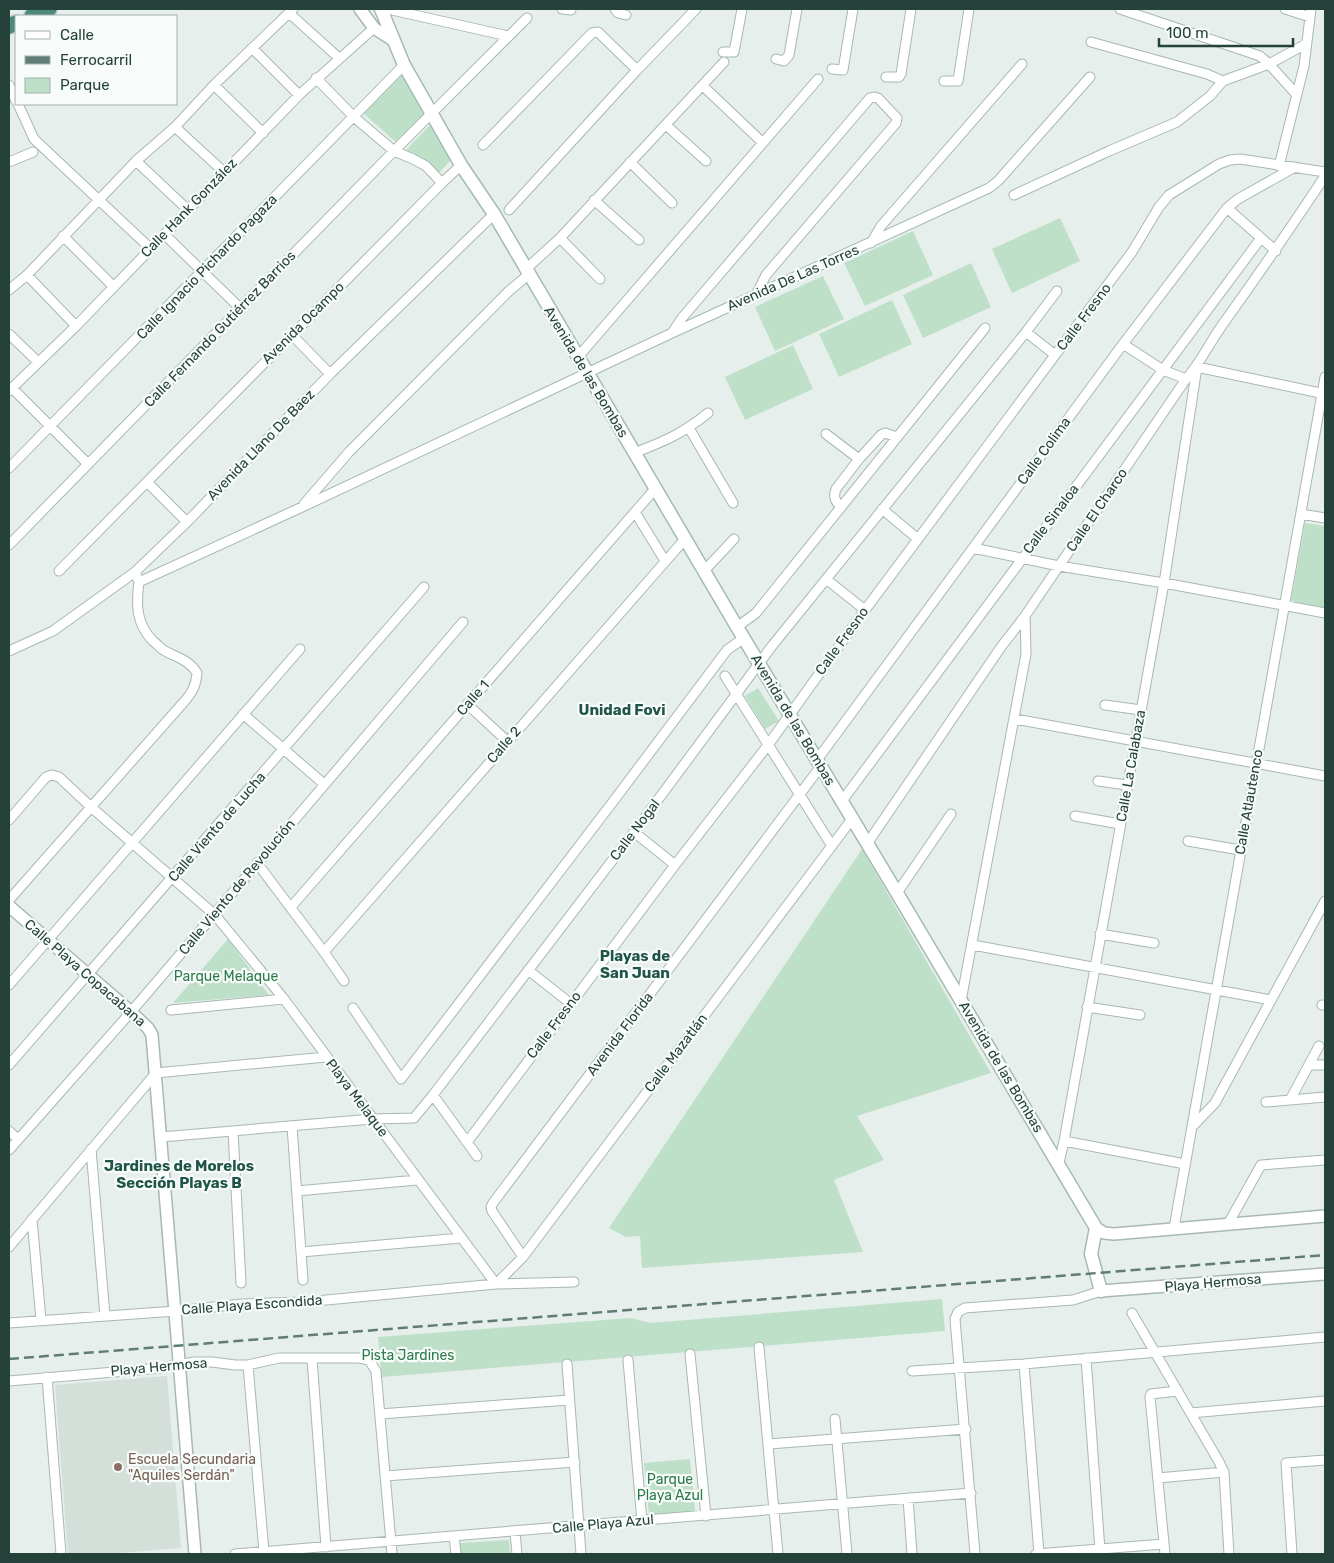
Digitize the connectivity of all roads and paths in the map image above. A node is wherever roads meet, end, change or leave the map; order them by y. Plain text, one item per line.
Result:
1 (50, 9) edge
2 (360, 9) edge
3 (381, 9) edge
4 (615, 9) edge
5 (696, 9) edge
6 (742, 9) edge
7 (797, 9) edge
8 (853, 9) edge
9 (911, 9) edge
10 (969, 9) edge
11 (1120, 9) edge
12 (1285, 9) edge
13 (291, 11) edge
14 (1310, 13) edge
15 (35, 15) edge
16 (626, 15) dead end
17 (528, 18) dead end
18 (374, 28) junction
19 (508, 36) junction
20 (394, 41) junction
21 (1091, 42) dead end
22 (1306, 44) junction
23 (252, 48) junction
24 (339, 58) junction
25 (776, 59) dead end
26 (1022, 64) dead end
27 (1269, 64) junction
28 (404, 65) junction
29 (832, 69) dead end
30 (637, 70) junction
31 (886, 77) dead end
32 (1090, 77) dead end
33 (316, 78) junction
34 (818, 79) dead end
35 (944, 81) dead end
36 (1223, 81) junction
37 (9, 85) edge
38 (214, 85) junction
39 (703, 86) junction
40 (1296, 94) junction
41 (299, 95) junction
42 (15, 98) edge
43 (18, 105) edge
44 (432, 113) junction
45 (354, 117) junction
46 (666, 125) junction
47 (175, 126) junction
48 (263, 133) junction
49 (762, 142) junction
50 (483, 144) dead end
51 (394, 151) junction
52 (33, 152) dead end
53 (706, 160) dead end
54 (136, 161) junction
55 (9, 162) edge
56 (630, 162) junction
57 (462, 165) junction
58 (1278, 166) junction
59 (1294, 167) junction
60 (224, 172) junction
61 (1325, 174) edge
62 (442, 182) junction
63 (1014, 195) dead end
64 (98, 200) junction
65 (594, 200) junction
66 (672, 203) dead end
67 (1227, 208) junction
68 (187, 209) junction
69 (510, 210) dead end
70 (494, 214) junction
71 (164, 234) junction
72 (63, 236) junction
73 (560, 238) junction
74 (1261, 238) junction
75 (639, 240) dead end
76 (871, 243) junction
77 (150, 248) junction
78 (1276, 251) junction
79 (203, 272) junction
80 (527, 272) junction
81 (27, 275) junction
82 (600, 279) dead end
83 (114, 287) junction
84 (9, 290) edge
85 (1057, 291) dead end
86 (756, 295) junction
87 (241, 309) junction
88 (76, 326) junction
89 (985, 328) dead end
90 (1026, 332) junction
91 (9, 334) edge
92 (672, 334) junction
93 (292, 335) junction
94 (1123, 344) junction
95 (1056, 355) junction
96 (578, 357) junction
97 (38, 362) junction
98 (1196, 368) junction
99 (1163, 370) junction
100 (330, 374) junction
101 (587, 374) junction
102 (1325, 377) edge
103 (1186, 379) junction
104 (10, 390) edge
105 (1324, 394) edge
106 (708, 413) dead end
107 (50, 426) junction
108 (689, 428) junction
109 (826, 434) dead end
110 (897, 437) junction
111 (634, 453) junction
112 (858, 459) junction
113 (88, 464) junction
114 (9, 468) edge
115 (147, 482) junction
116 (655, 489) junction
117 (733, 503) dead end
118 (841, 507) junction
119 (300, 508) junction
120 (882, 509) junction
121 (635, 512) junction
122 (1301, 514) junction
123 (1325, 518) edge
124 (187, 522) junction
125 (684, 539) junction
126 (734, 539) dead end
127 (918, 539) junction
128 (9, 545) edge
129 (973, 548) junction
130 (1022, 558) junction
131 (665, 561) junction
132 (1058, 566) junction
133 (59, 571) dead end
134 (704, 571) junction
135 (135, 572) junction
136 (826, 579) junction
137 (138, 582) junction
138 (1164, 583) junction
139 (424, 587) dead end
140 (1285, 605) junction
141 (865, 610) junction
142 (1325, 612) edge
143 (1025, 616) junction
144 (463, 622) dead end
145 (737, 627) junction
146 (744, 638) junction
147 (300, 649) dead end
148 (9, 651) edge
149 (760, 664) junction
150 (725, 676) dead end
151 (736, 695) junction
152 (467, 704) junction
153 (1105, 705) dead end
154 (1141, 710) junction
155 (789, 713) junction
156 (243, 714) junction
157 (1015, 719) junction
158 (508, 741) junction
159 (1135, 742) junction
160 (768, 745) junction
161 (284, 750) junction
162 (819, 763) junction
163 (1256, 764) junction
164 (1325, 776) edge
165 (1098, 781) dead end
166 (324, 784) junction
167 (1127, 785) junction
168 (798, 795) junction
169 (842, 801) junction
170 (91, 807) junction
171 (951, 814) dead end
172 (1075, 816) dead end
173 (852, 819) junction
174 (9, 820) edge
175 (1120, 824) junction
176 (634, 832) junction
177 (1188, 841) dead end
178 (132, 842) junction
179 (866, 844) junction
180 (832, 846) junction
181 (1240, 850) junction
182 (257, 863) junction
183 (675, 864) junction
184 (173, 878) junction
185 (898, 893) junction
186 (9, 900) edge
187 (1325, 901) edge
188 (9, 906) edge
189 (291, 907) junction
190 (215, 914) junction
191 (1100, 934) junction
192 (48, 940) junction
193 (1154, 944) dead end
194 (973, 945) junction
195 (324, 952) junction
196 (1094, 968) junction
197 (528, 970) junction
198 (88, 974) junction
199 (344, 981) dead end
200 (9, 985) edge
201 (1216, 990) junction
202 (284, 999) junction
203 (1271, 1000) junction
204 (962, 1001) junction
205 (570, 1003) junction
206 (1087, 1006) junction
207 (353, 1008) dead end
208 (172, 1010) dead end
209 (131, 1012) junction
210 (1140, 1015) dead end
211 (1319, 1046) dead end
212 (326, 1057) junction
213 (9, 1065) edge
214 (1309, 1065) junction
215 (1325, 1065) edge
216 (156, 1073) junction
217 (434, 1095) junction
218 (1325, 1097) edge
219 (1290, 1100) junction
220 (1266, 1102) dead end
221 (372, 1119) junction
222 (292, 1126) junction
223 (1192, 1127) junction
224 (9, 1131) edge
225 (233, 1131) junction
226 (18, 1138) junction
227 (161, 1138) junction
228 (468, 1141) junction
229 (1064, 1141) junction
230 (91, 1149) junction
231 (9, 1150) edge
232 (477, 1156) dead end
233 (1325, 1160) edge
234 (1058, 1163) junction
235 (1185, 1164) junction
236 (418, 1180) junction
237 (297, 1191) junction
238 (1325, 1216) edge
239 (32, 1219) junction
240 (1228, 1224) junction
241 (1096, 1228) junction
242 (1174, 1228) junction
243 (461, 1238) junction
244 (9, 1247) edge
245 (301, 1252) junction
246 (523, 1257) junction
247 (1325, 1274) edge
248 (303, 1280) dead end
249 (574, 1282) dead end
250 (241, 1283) dead end
251 (496, 1284) junction
252 (1101, 1291) junction
253 (176, 1311) junction
254 (1132, 1313) dead end
255 (106, 1316) junction
256 (41, 1320) junction
257 (9, 1323) edge
258 (1325, 1337) edge
259 (759, 1347) dead end
260 (1155, 1351) junction
261 (690, 1354) dead end
262 (1086, 1358) junction
263 (312, 1359) junction
264 (628, 1360) dead end
265 (180, 1364) junction
266 (567, 1364) dead end
267 (1024, 1364) junction
268 (248, 1365) junction
269 (960, 1368) junction
270 (912, 1371) dead end
271 (47, 1377) junction
272 (9, 1381) edge
273 (1178, 1391) junction
274 (569, 1400) junction
275 (1325, 1401) edge
276 (1191, 1413) junction
277 (380, 1414) junction
278 (836, 1419) dead end
279 (966, 1429) junction
280 (837, 1439) junction
281 (768, 1444) junction
282 (1325, 1460) edge
283 (575, 1462) junction
284 (1224, 1472) junction
285 (385, 1476) junction
286 (1158, 1478) junction
287 (971, 1493) junction
288 (908, 1498) junction
289 (843, 1503) junction
290 (774, 1510) junction
291 (706, 1516) junction
292 (642, 1521) junction
293 (578, 1526) junction
294 (515, 1532) junction
295 (454, 1536) junction
296 (391, 1542) junction
297 (1164, 1544) junction
298 (326, 1546) junction
299 (1100, 1550) junction
300 (264, 1552) junction
301 (61, 1554) edge
302 (195, 1554) edge
303 (235, 1554) edge
304 (392, 1554) edge
305 (456, 1554) edge
306 (517, 1554) edge
307 (581, 1554) edge
308 (778, 1554) edge
309 (847, 1554) edge
310 (912, 1554) edge
311 (975, 1554) edge
312 (1037, 1554) edge
313 (1165, 1554) edge
314 (1229, 1554) edge
315 (1292, 1554) edge

1 - 15 highway
2 - 18 street
3 - 19 street
3 - 20 main road, Avenida de las Bombas
4 - 16 street
5 - 30 street
6 - 39 street
7 - 25 street
8 - 29 street
9 - 31 street
10 - 35 street
11 - 27 street
12 - 14 street
13 - 23 street
13 - 24 street
14 - 22 street
17 - 19 street, Calle Fernando Gutiérrez Barrios
18 - 20 street
18 - 24 street, Calle Hank González
19 - 44 street, Calle Fernando Gutiérrez Barrios
20 - 28 main road, Avenida de las Bombas
21 - 36 street
22 - 27 street
22 - 40 street
23 - 38 street
23 - 41 street
24 - 33 street, Calle Hank González
26 - 76 street
27 - 36 street
27 - 40 street
28 - 44 main road, Avenida de las Bombas
28 - 45 street, Calle Ignacio Pichardo Pagaza
30 - 50 street
30 - 69 street
32 - 76 street, Avenida De Las Torres
33 - 41 street, Calle Hank González
33 - 45 street
34 - 49 street
36 - 63 street
37 - 42 street
38 - 47 street
38 - 48 street
39 - 46 street
39 - 49 street
40 - 58 street
41 - 48 street, Calle Hank González
43 - 64 street
44 - 51 street, Calle Fernando Gutiérrez Barrios
44 - 57 main road, Avenida de las Bombas
45 - 51 street
45 - 79 street, Calle Ignacio Pichardo Pagaza
46 - 53 street
46 - 56 street
47 - 54 street
47 - 60 street
48 - 60 street, Calle Hank González
49 - 96 street
51 - 62 street
51 - 87 street, Calle Fernando Gutiérrez Barrios
52 - 55 street
54 - 64 street
54 - 68 street
56 - 65 street
56 - 66 street
57 - 62 street, Avenida Ocampo
57 - 70 main road, Avenida de las Bombas
58 - 59 street
58 - 95 street, Calle Fresno
59 - 61 street
59 - 67 street, Calle Colima
60 - 68 street, Calle Hank González
61 - 78 street, Calle El Charco
62 - 93 street, Avenida Ocampo
64 - 72 street
64 - 77 street
65 - 73 street
65 - 75 street
67 - 74 street
67 - 94 street, Calle Colima
68 - 71 street, Calle Hank González
70 - 80 main road, Avenida de las Bombas
70 - 100 street, Avenida Llano De Baez
71 - 77 street, Calle Hank González
71 - 79 street
72 - 81 street
72 - 83 street
73 - 80 street
73 - 82 street
74 - 78 street
74 - 99 street, Calle Sinaloa
76 - 86 street, Avenida De Las Torres
77 - 83 street, Calle Hank González
78 - 98 street, Calle El Charco
79 - 87 street
79 - 107 street, Calle Ignacio Pichardo Pagaza
80 - 96 main road, Avenida de las Bombas
80 - 119 street
81 - 84 street
81 - 88 street
83 - 88 street, Calle Hank González
85 - 90 street, Calle Nogal
86 - 92 street, Avenida De Las Torres
86 - 92 street
87 - 113 street, Calle Fernando Gutiérrez Barrios
88 - 97 street, Calle Hank González
89 - 110 street
90 - 95 street
90 - 120 street, Calle Nogal
91 - 97 street
92 - 101 street, Avenida De Las Torres
93 - 100 street
93 - 115 street, Avenida Ocampo
94 - 99 street
94 - 129 street, Calle Colima
95 - 127 street, Calle Fresno
96 - 101 main road, Avenida de las Bombas
97 - 104 street, Calle Hank González
98 - 103 street, Calle El Charco
98 - 105 street
98 - 138 street, Calle La Calabaza
99 - 103 street
99 - 130 street, Calle Sinaloa
100 - 124 street, Avenida Llano De Baez
101 - 111 main road, Avenida de las Bombas
101 - 119 street, Avenida De Las Torres
102 - 105 street, Calle Atlautenco
103 - 132 street, Calle El Charco
104 - 107 street
105 - 122 street, Calle Atlautenco
106 - 108 street
107 - 113 street
107 - 114 street, Calle Ignacio Pichardo Pagaza
108 - 111 street
108 - 117 street
109 - 112 street
110 - 112 street
110 - 118 street
111 - 116 main road, Avenida de las Bombas
112 - 118 street
113 - 128 street, Calle Fernando Gutiérrez Barrios
115 - 124 street
115 - 133 street, Avenida Ocampo
116 - 121 street, Calle 1
116 - 125 main road, Avenida de las Bombas
118 - 145 street
119 - 137 street, Avenida De Las Torres
120 - 127 street
120 - 136 street, Calle Nogal
121 - 131 street
121 - 152 street, Calle 1
122 - 123 street
122 - 140 street, Calle Atlautenco
124 - 135 street, Avenida Llano De Baez
125 - 131 street, Calle 2
125 - 134 main road, Avenida de las Bombas
126 - 134 street
127 - 141 street, Calle Fresno
129 - 130 street
129 - 162 street, Calle Colima
130 - 132 street
130 - 169 street, Calle Sinaloa
131 - 158 street, Calle 2
132 - 138 street
132 - 143 street, Calle El Charco
134 - 145 main road, Avenida de las Bombas
135 - 137 street
135 - 148 street, Avenida Llano De Baez
136 - 141 street
136 - 149 street, Calle Nogal
137 - 170 street
138 - 140 street
138 - 154 street, Calle La Calabaza
139 - 161 street, Calle Viento de Lucha
140 - 142 street
140 - 163 street, Calle Atlautenco
141 - 155 street, Calle Fresno
143 - 157 street
143 - 179 street, Calle El Charco
144 - 166 street, Calle Viento de Revolución
145 - 146 main road, Avenida de las Bombas
146 - 149 main road, Avenida de las Bombas
146 - 207 street
147 - 156 street
149 - 151 street, Calle Nogal
149 - 155 main road, Avenida de las Bombas
150 - 151 street
151 - 160 street
151 - 176 street, Calle Nogal
152 - 158 street
152 - 189 street, Calle 1
153 - 154 street
154 - 159 street, Calle La Calabaza
155 - 160 street, Calle Fresno
155 - 162 main road, Avenida de las Bombas
156 - 161 street
156 - 178 street
157 - 159 street
157 - 194 street
158 - 195 street, Calle 2
159 - 163 street
159 - 167 street, Calle La Calabaza
160 - 168 street
160 - 183 street, Calle Fresno
161 - 166 street
161 - 184 street, Calle Viento de Lucha
162 - 168 street, Avenida Florida
162 - 169 main road, Avenida de las Bombas
163 - 164 street
163 - 181 street, Calle Atlautenco
165 - 167 street
166 - 182 street, Calle Viento de Revolución
167 - 175 street, Calle La Calabaza
168 - 180 street
168 - 246 street, Avenida Florida
169 - 173 main road, Avenida de las Bombas
170 - 174 street, Playa Melaque
170 - 178 street, Playa Melaque
170 - 186 street
171 - 185 street
172 - 175 street
173 - 179 main road, Avenida de las Bombas
173 - 180 street, Calle Mazatlán
175 - 191 street, Calle La Calabaza
176 - 183 street
176 - 197 street, Calle Nogal
177 - 181 street
178 - 184 street, Playa Melaque
178 - 192 street
179 - 185 main road, Avenida de las Bombas
180 - 246 street, Calle Mazatlán
181 - 201 street, Calle Atlautenco
182 - 189 street
182 - 190 street, Calle Viento de Revolución
183 - 205 street, Calle Fresno
184 - 190 street, Playa Melaque
184 - 198 street, Calle Viento de Lucha
185 - 204 main road, Avenida de las Bombas
187 - 203 street
188 - 192 street, Calle Playa Copacabana
189 - 195 street
190 - 202 street, Playa Melaque
190 - 209 street, Calle Viento de Revolución
191 - 193 street
191 - 196 street, Calle La Calabaza
192 - 198 street, Calle Playa Copacabana
192 - 200 street
194 - 196 street
194 - 204 street
195 - 199 street
196 - 201 street
196 - 206 street, Calle La Calabaza
197 - 205 street
197 - 217 street, Calle Nogal
198 - 209 street, Calle Playa Copacabana
198 - 213 street, Calle Viento de Lucha
201 - 203 street
201 - 223 street, Calle Atlautenco
202 - 208 street
202 - 212 street, Playa Melaque
203 - 223 street
204 - 234 main road, Avenida de las Bombas
205 - 228 street, Calle Fresno
206 - 210 street
206 - 229 street, Calle La Calabaza
209 - 216 street, Calle Playa Copacabana
209 - 226 street, Calle Viento de Revolución
211 - 214 street
212 - 216 street
212 - 221 street, Playa Melaque
214 - 215 street
214 - 219 street
216 - 227 street, Calle Playa Copacabana
216 - 230 street
217 - 221 street, Calle Nogal
217 - 228 street
218 - 219 street
219 - 220 street
221 - 222 street, Calle Nogal
221 - 236 street, Playa Melaque
222 - 225 street, Calle Nogal
222 - 237 street
223 - 235 street, Calle Atlautenco
224 - 226 street
225 - 227 street, Calle Nogal
225 - 250 street
226 - 231 street, Calle Viento de Revolución
227 - 253 street, Calle Playa Copacabana
228 - 232 street
229 - 234 street, Calle La Calabaza
229 - 235 street
230 - 239 street
230 - 255 street
233 - 240 street
234 - 241 main road, Avenida de las Bombas
235 - 242 street, Calle Atlautenco
236 - 237 street
236 - 243 street, Playa Melaque
237 - 245 street
238 - 240 street
239 - 244 street
239 - 256 street
240 - 242 street
241 - 242 street
241 - 252 main road
243 - 245 street
243 - 251 street, Playa Melaque
245 - 248 street
246 - 251 street, Calle Mazatlán
247 - 252 street, Playa Hermosa
249 - 251 street, Calle Playa Escondida
251 - 253 street, Calle Playa Escondida
252 - 269 street, Playa Hermosa
253 - 255 street, Calle Playa Escondida
253 - 265 street, Calle Playa Copacabana
254 - 260 street
255 - 256 street, Calle Playa Escondida
256 - 257 street, Calle Playa Escondida
258 - 260 street
259 - 281 street
260 - 262 street
260 - 273 street
261 - 291 street
262 - 267 street
262 - 299 street
263 - 268 street, Playa Hermosa
263 - 277 street, Playa Hermosa
263 - 298 street
264 - 292 street
265 - 268 street, Playa Hermosa
265 - 271 street, Playa Hermosa
265 - 302 street, Calle Playa Copacabana
266 - 274 street
267 - 269 street
267 - 312 street
268 - 300 street
269 - 270 street
269 - 279 street
271 - 272 street, Playa Hermosa
271 - 301 street
273 - 276 street
273 - 286 street
274 - 277 street
274 - 283 street
275 - 276 street
276 - 284 street
277 - 285 street
278 - 280 street
279 - 280 street
279 - 287 street
280 - 281 street
280 - 289 street
281 - 290 street
282 - 315 street
283 - 285 street
283 - 293 street
284 - 286 street
284 - 314 street
285 - 296 street
286 - 297 street
287 - 288 street, Calle Playa Azul
287 - 311 street
288 - 289 street, Calle Playa Azul
288 - 310 street
289 - 290 street, Calle Playa Azul
289 - 309 street
290 - 291 street, Calle Playa Azul
290 - 308 street
291 - 292 street, Calle Playa Azul
292 - 293 street, Calle Playa Azul
293 - 294 street, Calle Playa Azul
293 - 307 street
294 - 295 street, Calle Playa Azul
294 - 306 street
295 - 296 street, Calle Playa Azul
295 - 305 street
296 - 298 street, Calle Playa Azul
296 - 304 street
297 - 299 street
297 - 313 street
298 - 300 street, Calle Playa Azul
299 - 312 street
300 - 303 street, Calle Playa Azul

